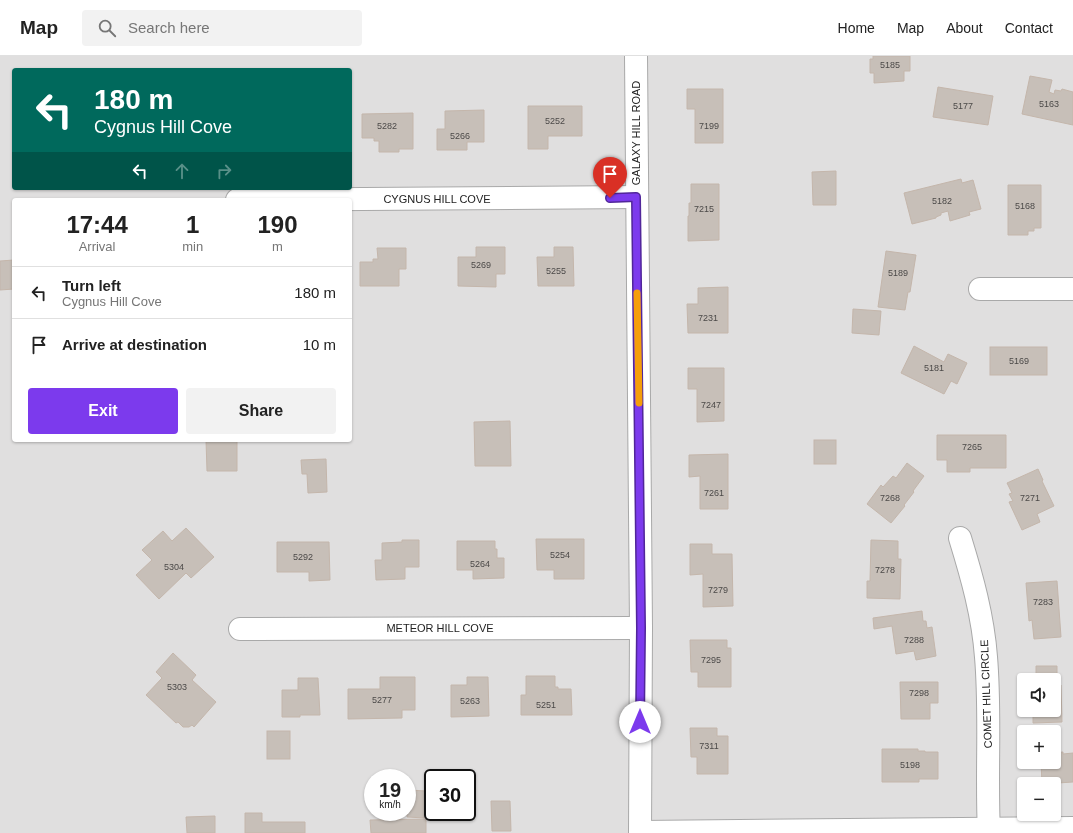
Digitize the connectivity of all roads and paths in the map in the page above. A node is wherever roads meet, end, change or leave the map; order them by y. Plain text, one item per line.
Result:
1 (636, 56) edge
2 (636, 197) junction
3 (352, 199) edge
4 (980, 288) dead end
5 (1073, 288) edge
6 (960, 538) dead end
7 (641, 628) junction
8 (240, 629) dead end
9 (1073, 828) edge
10 (989, 831) edge
11 (640, 832) edge

1 - 2 street, GALAXY HILL ROAD
2 - 3 street, CYGNUS HILL COVE
2 - 7 street, GALAXY HILL ROAD
4 - 5 street
6 - 10 street, COMET HILL CIRCLE
7 - 8 street, METEOR HILL COVE
7 - 11 street, GALAXY HILL ROAD
9 - 10 street
10 - 11 street

